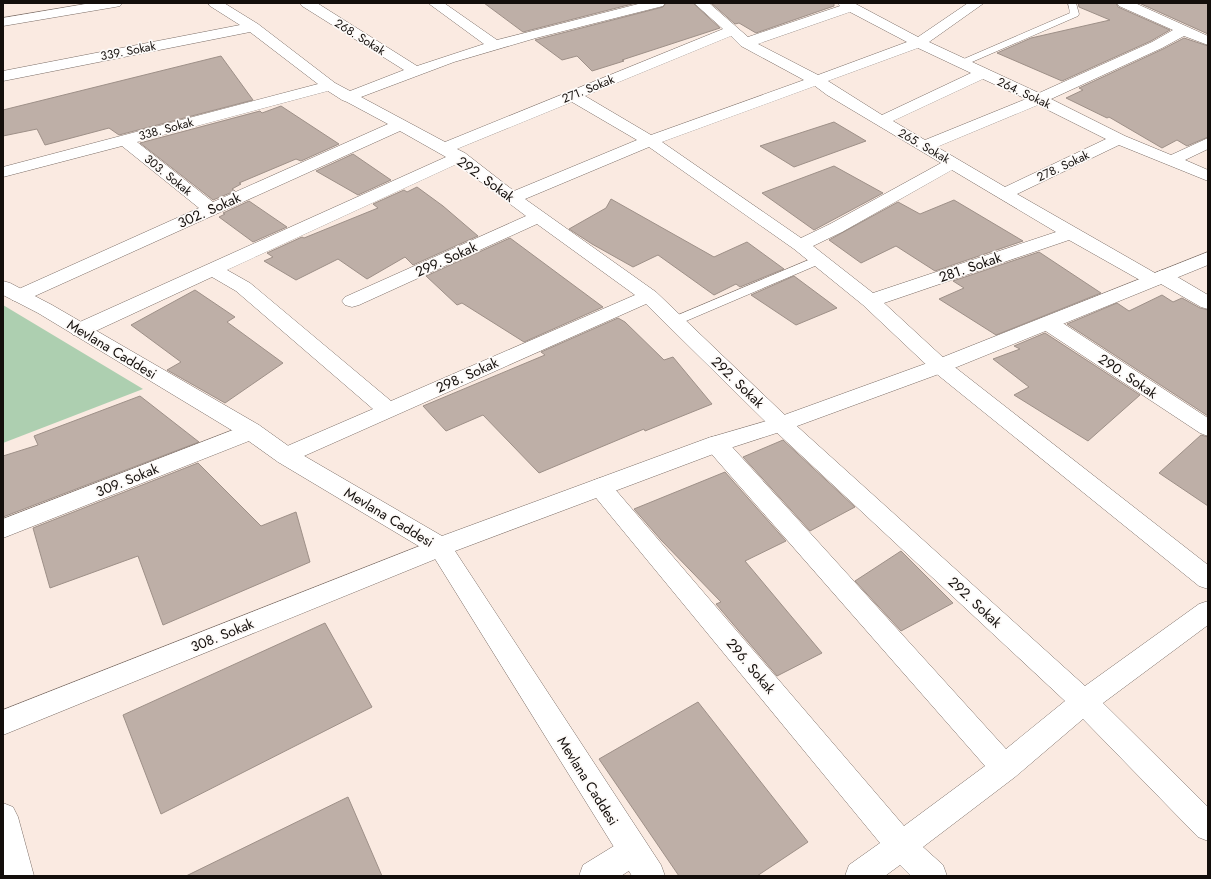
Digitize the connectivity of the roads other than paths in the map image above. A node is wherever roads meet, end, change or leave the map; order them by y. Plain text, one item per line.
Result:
1 (115, 3) edge
2 (215, 3) edge
3 (308, 3) edge
4 (597, 3) edge
5 (658, 3) edge
6 (701, 3) edge
7 (977, 3) edge
8 (1072, 3) edge
9 (1124, 3) edge
10 (457, 5) dead end
11 (847, 5) edge
12 (439, 6) edge
13 (616, 13) junction
14 (3, 22) edge
15 (253, 27) junction
16 (733, 30) junction
17 (1184, 30) junction
18 (1208, 40) edge
19 (746, 43) junction
20 (919, 43) junction
21 (494, 45) junction
22 (962, 63) junction
23 (414, 70) junction
24 (983, 73) junction
25 (3, 76) edge
26 (816, 80) junction
27 (338, 91) junction
28 (573, 96) junction
29 (1039, 99) junction
30 (881, 121) junction
31 (400, 125) junction
32 (1119, 139) junction
33 (125, 140) junction
34 (650, 141) junction
35 (1208, 143) edge
36 (925, 146) junction
37 (451, 153) junction
38 (1171, 161) junction
39 (3, 163) edge
40 (953, 163) junction
41 (20, 167) junction
42 (3, 172) edge
43 (1208, 176) edge
44 (1006, 194) junction
45 (512, 198) junction
46 (211, 209) junction
47 (539, 217) junction
48 (1071, 233) junction
49 (800, 245) junction
50 (1208, 258) edge
51 (818, 260) junction
52 (213, 270) junction
53 (1158, 278) junction
54 (11, 292) edge
55 (649, 296) junction
56 (352, 301) dead end
57 (870, 301) junction
58 (1208, 303) edge
59 (675, 321) junction
60 (1048, 323) junction
61 (80, 330) junction
62 (940, 366) junction
63 (388, 410) junction
64 (781, 424) junction
65 (1208, 428) edge
66 (251, 431) junction
67 (716, 444) junction
68 (286, 456) junction
69 (600, 487) junction
70 (3, 529) edge
71 (440, 547) junction
72 (1208, 579) edge
73 (1208, 611) edge
74 (1084, 702) junction
75 (3, 723) edge
76 (1005, 768) junction
77 (3, 817) edge
78 (1208, 827) edge
79 (901, 845) junction
80 (633, 851) junction
81 (19, 876) edge
82 (594, 876) edge
83 (650, 876) edge
84 (860, 876) edge
85 (932, 876) edge

1 - 14 street
2 - 15 street, 292. Sokak
3 - 23 street, 268. Sokak
4 - 13 street
5 - 13 street, 338. Sokak
6 - 16 street, 265. Sokak
7 - 20 street
8 - 22 lane
9 - 17 street
10 - 12 street
11 - 19 street
11 - 20 street, 264. Sokak
12 - 21 street
13 - 21 street, 338. Sokak
15 - 25 street, 339. Sokak
15 - 27 street, 292. Sokak
16 - 19 street, 265. Sokak
16 - 28 street, 271. Sokak
17 - 18 street
17 - 29 street
19 - 26 street, 265. Sokak
20 - 22 street, 264. Sokak
20 - 26 street
21 - 23 street, 338. Sokak
22 - 24 street, 264. Sokak
23 - 27 street, 338. Sokak
24 - 29 street, 264. Sokak
24 - 30 street
26 - 30 street, 265. Sokak
26 - 34 street
27 - 31 street, 292. Sokak
27 - 33 street, 338. Sokak
28 - 34 street
28 - 37 street, 271. Sokak
29 - 32 street, 264. Sokak
29 - 36 street
30 - 36 street, 265. Sokak
31 - 37 street, 292. Sokak
31 - 46 street, 302. Sokak
32 - 38 street, 264. Sokak
32 - 44 street, 278. Sokak
33 - 41 street, 338. Sokak
33 - 46 street, 303. Sokak
34 - 45 street
34 - 49 street
35 - 38 street
36 - 40 street, 265. Sokak
37 - 45 street, 292. Sokak
37 - 52 street, 271. Sokak
38 - 43 street, 264. Sokak
39 - 41 street
40 - 44 street, 265. Sokak
40 - 49 street
41 - 42 street, 338. Sokak
44 - 48 street, 265. Sokak
45 - 47 street, 292. Sokak
46 - 54 street, 302. Sokak
47 - 55 street, 292. Sokak
47 - 56 street, 299. Sokak
48 - 53 street, 265. Sokak
48 - 57 street, 281. Sokak
49 - 51 street
50 - 53 street, 308. Sokak
51 - 57 street
51 - 59 lane
52 - 61 street, 271. Sokak
52 - 63 street
53 - 58 street, 265. Sokak
53 - 60 street, 308. Sokak
54 - 61 street, Mevlana Caddesi
55 - 59 street, 292. Sokak
55 - 63 street, 298. Sokak
57 - 62 street
59 - 64 street, 292. Sokak
60 - 62 street, 308. Sokak
60 - 65 street, 290. Sokak
61 - 66 street, Mevlana Caddesi
62 - 64 street, 308. Sokak
62 - 72 street
63 - 68 street, 298. Sokak
64 - 67 street, 308. Sokak
64 - 74 street, 292. Sokak
66 - 68 street, Mevlana Caddesi
66 - 70 street, 309. Sokak
67 - 69 street, 308. Sokak
67 - 76 street
68 - 71 street, Mevlana Caddesi
69 - 71 street, 308. Sokak
69 - 79 street, 296. Sokak
71 - 75 street, 308. Sokak
71 - 80 street, Mevlana Caddesi
73 - 74 street
74 - 76 street
74 - 78 street, 292. Sokak
76 - 79 street
77 - 81 street
79 - 84 street
79 - 85 street, 296. Sokak
80 - 82 street
80 - 83 street, Mevlana Caddesi

